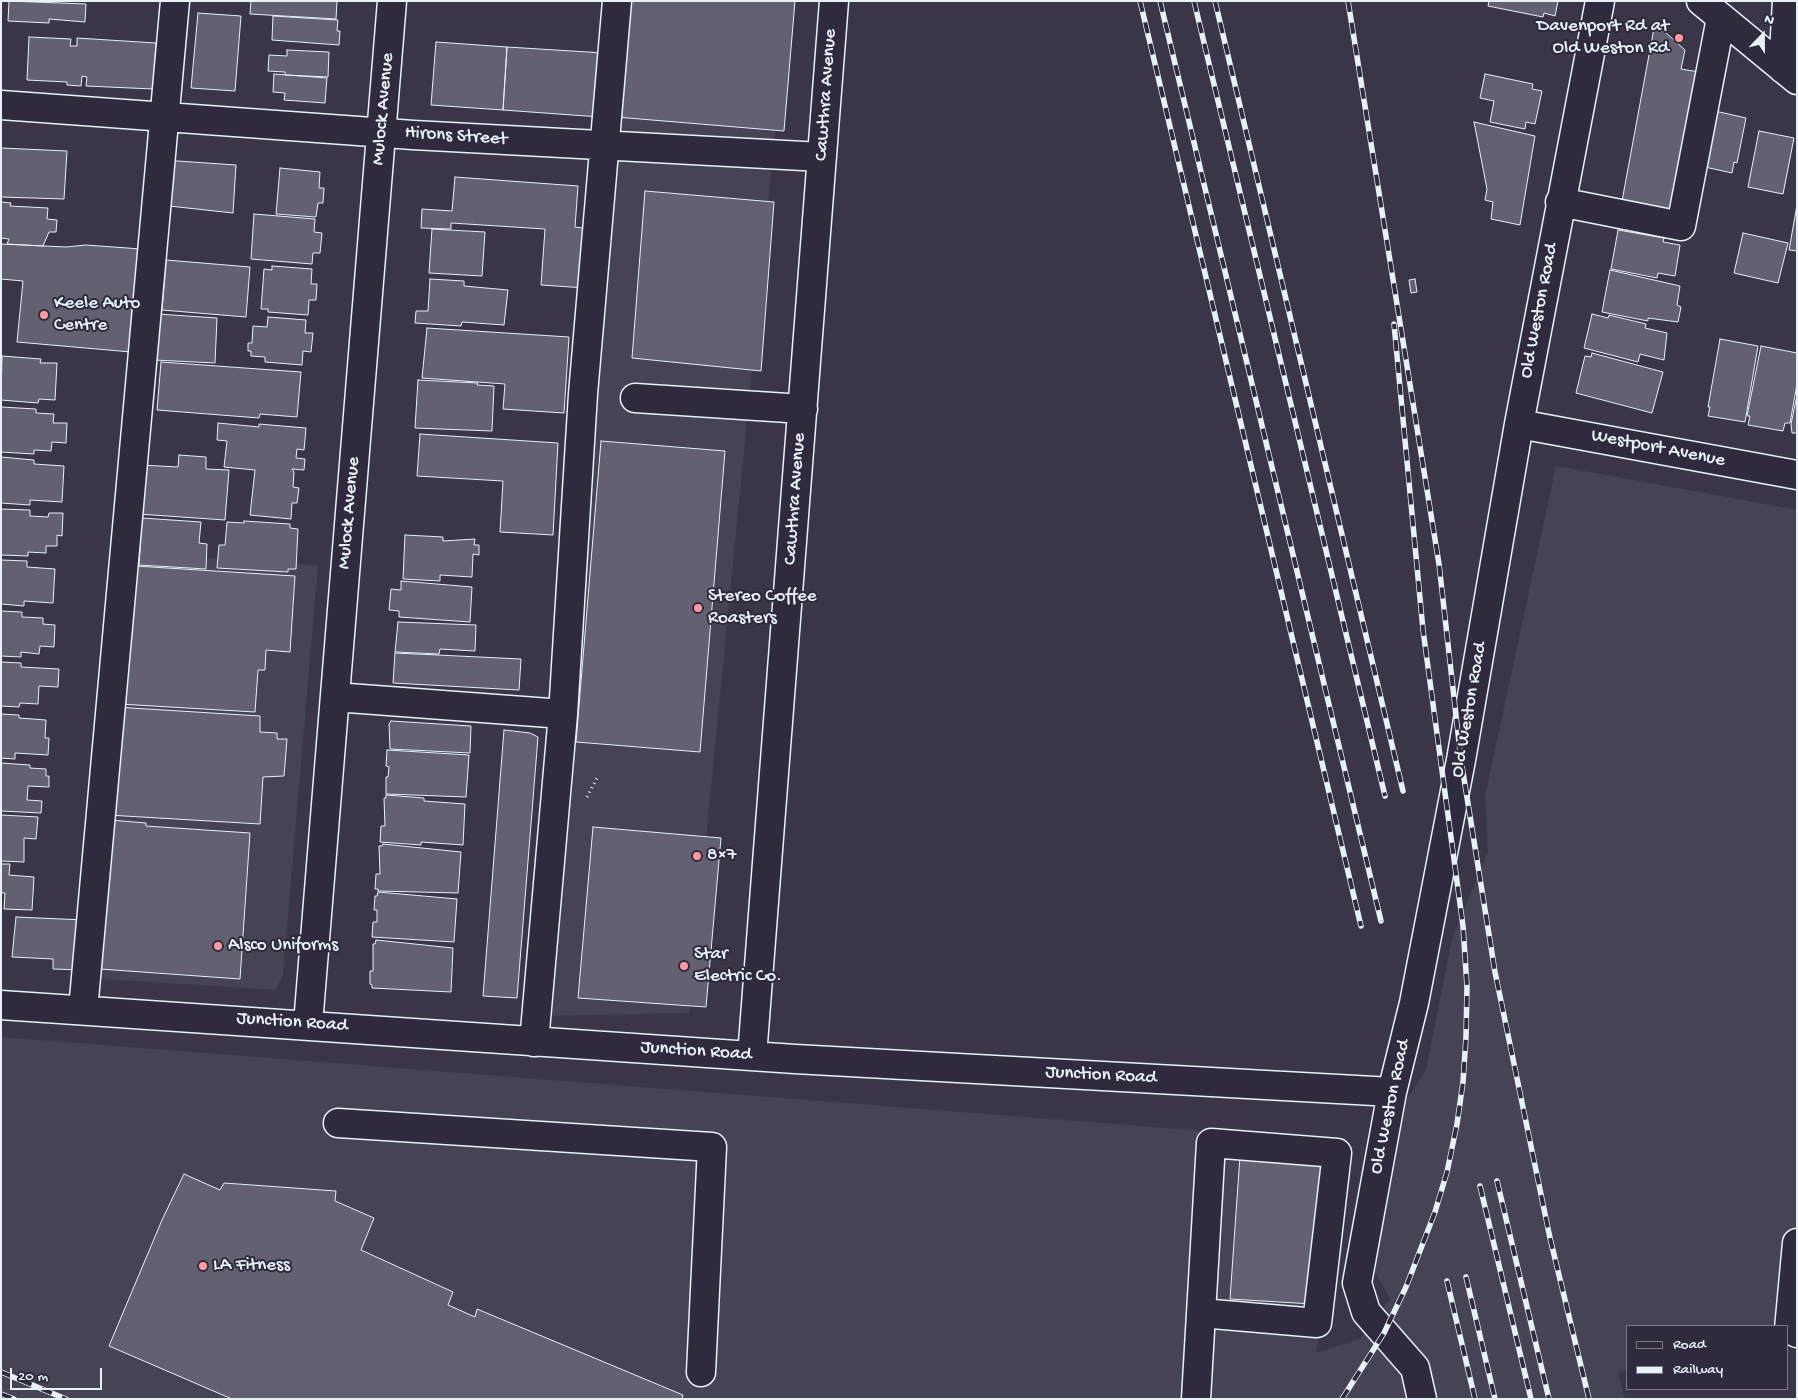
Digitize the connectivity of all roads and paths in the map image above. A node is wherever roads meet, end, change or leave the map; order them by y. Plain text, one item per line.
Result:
1 (175, 1) edge
2 (392, 1) edge
3 (617, 1) edge
4 (834, 1) edge
5 (1600, 1) edge
6 (1787, 1) edge
7 (1711, 10) edge
8 (1790, 74) edge
9 (1, 105) edge
10 (165, 118) junction
11 (381, 132) junction
12 (604, 146) junction
13 (822, 157) junction
14 (1560, 202) junction
15 (635, 398) dead end
16 (803, 409) junction
17 (1519, 424) junction
18 (1797, 476) edge
19 (335, 697) junction
20 (563, 714) junction
21 (1, 1005) edge
22 (83, 1010) junction
23 (308, 1024) junction
24 (534, 1042) junction
25 (752, 1056) junction
26 (1392, 1092) junction
27 (338, 1123) dead end
28 (1797, 1242) edge
29 (1201, 1312) junction
30 (1797, 1333) edge
31 (701, 1372) dead end
32 (1196, 1399) edge
33 (1422, 1399) edge

1 - 10 street
2 - 11 street, Mulock Avenue
3 - 12 street
4 - 13 street, Cawthra Avenue
5 - 14 street, Old Weston Road
6 - 8 street
7 - 8 street
7 - 14 street
9 - 10 street, Hirons Street
10 - 11 street, Hirons Street
10 - 22 street
11 - 12 street, Hirons Street
11 - 19 street, Mulock Avenue
12 - 13 street, Hirons Street
12 - 20 street
13 - 16 street, Cawthra Avenue
14 - 17 street, Old Weston Road
15 - 16 street
16 - 25 street, Cawthra Avenue
17 - 18 street, Westport Avenue
17 - 26 street, Old Weston Road
19 - 20 street
19 - 23 street, Mulock Avenue
20 - 24 street
21 - 22 street, Junction Road
22 - 23 street, Junction Road
23 - 24 street, Junction Road
24 - 25 street, Junction Road
25 - 26 street, Junction Road
26 - 33 street, Old Weston Road
27 - 31 street
28 - 30 street
29 - 29 street
29 - 32 street

